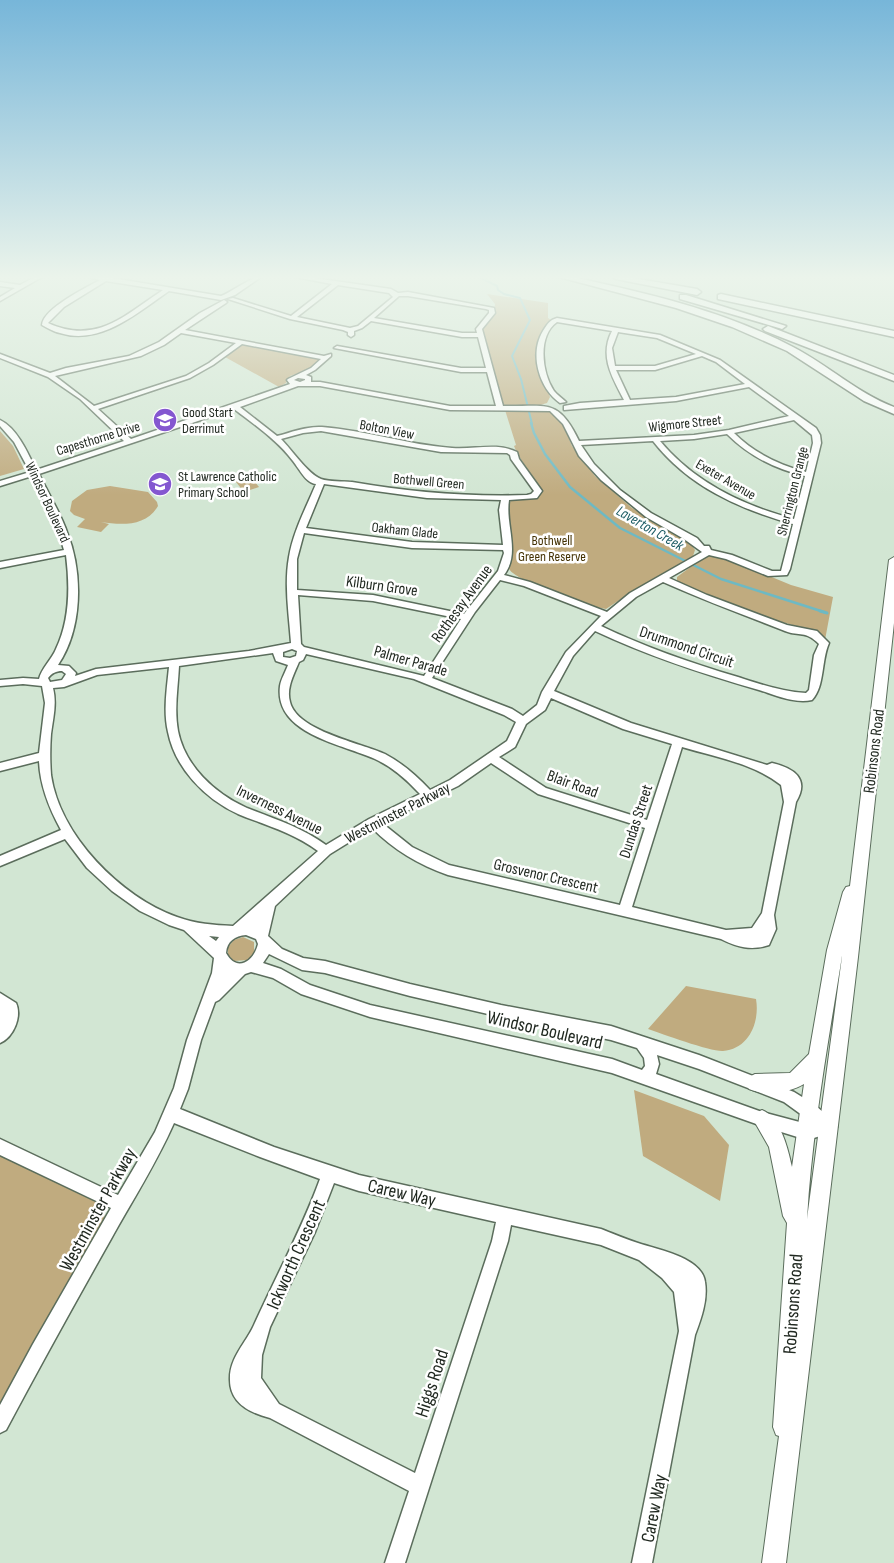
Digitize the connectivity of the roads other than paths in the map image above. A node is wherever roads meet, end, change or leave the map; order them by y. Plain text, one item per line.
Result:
1 (150, 350) edge
2 (230, 350) edge
3 (280, 350) edge
4 (335, 350) edge
5 (348, 350) edge
6 (485, 350) edge
7 (541, 350) edge
8 (608, 350) edge
9 (692, 350) edge
10 (791, 350) edge
11 (821, 350) edge
12 (849, 350) edge
13 (702, 354) junction
14 (0, 356) edge
15 (326, 358) junction
16 (611, 368) junction
17 (894, 368) edge
18 (313, 369) junction
19 (490, 370) junction
20 (52, 375) junction
21 (300, 375) junction
22 (894, 378) edge
23 (301, 381) junction
24 (745, 385) junction
25 (628, 402) junction
26 (551, 404) junction
27 (235, 406) junction
28 (94, 408) junction
29 (500, 408) junction
30 (564, 408) junction
31 (892, 411) edge
32 (796, 417) junction
33 (0, 422) edge
34 (729, 432) junction
35 (277, 438) junction
36 (655, 439) junction
37 (130, 442) junction
38 (576, 443) junction
39 (35, 472) junction
40 (809, 475) junction
41 (0, 484) edge
42 (316, 485) junction
43 (531, 495) joint
44 (501, 498) junction
45 (797, 522) junction
46 (301, 530) junction
47 (508, 548) junction
48 (705, 550) junction
49 (70, 552) junction
50 (894, 560) edge
51 (0, 565) edge
52 (501, 575) junction
53 (663, 579) junction
54 (893, 588) edge
55 (292, 592) junction
56 (607, 615) junction
57 (466, 617) junction
58 (594, 627) junction
59 (294, 632) junction
60 (283, 648) junction
61 (298, 648) junction
62 (62, 651) junction
63 (249, 654) junction
64 (325, 657) junction
65 (280, 659) junction
66 (296, 660) junction
67 (174, 663) junction
68 (69, 670) junction
69 (96, 672) junction
70 (286, 676) junction
71 (46, 678) junction
72 (426, 680) junction
73 (66, 682) junction
74 (0, 684) edge
75 (547, 692) junction
76 (51, 703) junction
77 (518, 720) junction
78 (678, 742) junction
79 (496, 754) junction
80 (44, 756) junction
81 (0, 767) edge
82 (430, 796) junction
83 (373, 822) junction
84 (650, 825) junction
85 (66, 833) junction
86 (326, 851) junction
87 (862, 852) junction
88 (0, 861) edge
89 (273, 899) junction
90 (624, 911) junction
91 (186, 926) junction
92 (236, 931) junction
93 (262, 939) junction
94 (219, 957) junction
95 (246, 968) junction
96 (0, 999) edge
97 (207, 1005) junction
98 (0, 1012) edge
99 (0, 1025) edge
100 (0, 1036) edge
101 (643, 1045) junction
102 (817, 1058) junction
103 (646, 1076) junction
104 (755, 1082) junction
105 (810, 1110) junction
106 (170, 1114) junction
107 (762, 1119) junction
108 (829, 1127) junction
109 (807, 1132) junction
110 (0, 1147) edge
111 (330, 1174) junction
112 (123, 1205) junction
113 (505, 1215) junction
114 (797, 1232) junction
115 (0, 1424) edge
116 (420, 1486) junction
117 (782, 1498) junction
118 (395, 1563) edge
119 (642, 1563) edge
120 (774, 1563) edge

1 - 20 street
2 - 28 street
3 - 15 street
4 - 15 street
5 - 19 street
6 - 19 street
7 - 26 street
8 - 16 street
9 - 13 street
10 - 31 highway
11 - 22 highway
12 - 17 highway
13 - 16 street
13 - 24 street
14 - 20 street
15 - 18 street
16 - 25 street
18 - 21 street
18 - 23 street
19 - 29 street
20 - 28 street
21 - 23 street
21 - 23 street
23 - 27 street, Capesthorne Drive
23 - 29 street
24 - 25 street
24 - 32 street, Sherrington Grange
25 - 30 street
26 - 29 street
26 - 30 street
26 - 30 street
27 - 35 street
27 - 37 street, Capesthorne Drive
28 - 37 street
30 - 38 street
32 - 34 street, Wigmore Street
32 - 40 street, Sherrington Grange
33 - 39 street, Windsor Boulevard
34 - 36 street, Wigmore Street
34 - 40 street
35 - 42 street
35 - 43 street, Bolton View
36 - 38 street, Wigmore Street
36 - 45 street, Exeter Avenue
37 - 39 street, Capesthorne Drive
38 - 48 street
39 - 41 street, Capesthorne Drive
39 - 49 street, Windsor Boulevard
40 - 45 street, Sherrington Grange
42 - 44 street, Bothwell Green
42 - 46 street
43 - 44 street, Bothwell Green
44 - 47 street, Rothesay Avenue
45 - 48 street, Sherrington Grange
46 - 47 street, Oakham Glade
46 - 55 street
47 - 52 street, Rothesay Avenue
48 - 53 street, Westminster Parkway
49 - 51 street
49 - 62 street, Windsor Boulevard
50 - 54 main road, Robinsons Road
52 - 56 street
52 - 57 street, Rothesay Avenue
53 - 56 street, Westminster Parkway
53 - 58 street, Drummond Circuit
54 - 87 main road, Robinsons Road
55 - 57 street, Kilburn Grove
55 - 59 street
56 - 58 street, Westminster Parkway
57 - 72 street, Rothesay Avenue
58 - 75 street, Westminster Parkway
59 - 60 street
59 - 61 street
60 - 61 street
60 - 63 street
60 - 65 street
61 - 64 street, Palmer Parade
61 - 66 street
62 - 68 street, Windsor Boulevard
62 - 71 street, Windsor Boulevard
63 - 65 street
63 - 67 street
64 - 66 street, Palmer Parade
64 - 72 street, Palmer Parade
65 - 66 street, Palmer Parade
65 - 70 street
66 - 70 street
67 - 69 street
67 - 86 street, Inverness Avenue
68 - 69 street
68 - 71 street
68 - 73 street
69 - 73 street
70 - 82 street
71 - 73 street
71 - 74 street
71 - 76 street
72 - 77 street, Palmer Parade
73 - 76 street
75 - 77 street, Westminster Parkway
75 - 78 street, Grosvenor Crescent
76 - 80 street
77 - 79 street, Westminster Parkway
78 - 84 street, Dundas Street
78 - 90 street, Grosvenor Crescent
79 - 82 street, Westminster Parkway
79 - 84 street, Blair Road
80 - 81 street
80 - 85 street
82 - 83 street, Westminster Parkway
83 - 86 street, Westminster Parkway
83 - 90 street, Grosvenor Crescent
84 - 90 street, Dundas Street
85 - 88 street
85 - 91 street
86 - 89 street, Westminster Parkway
87 - 102 main road, Robinsons Road
87 - 108 main road, Robinsons Road
89 - 92 street, Westminster Parkway
89 - 93 street, Westminster Parkway
91 - 92 street
91 - 94 street
92 - 93 street
92 - 94 street
93 - 95 street
93 - 101 street, Windsor Boulevard
94 - 95 street
94 - 97 street, Westminster Parkway
95 - 97 street, Westminster Parkway
95 - 103 street, Windsor Boulevard
96 - 100 street
97 - 106 street, Westminster Parkway
98 - 99 street
101 - 103 street
101 - 104 street, Windsor Boulevard
102 - 104 main road
102 - 105 main road, Robinsons Road
103 - 107 street, Windsor Boulevard
104 - 105 street, Windsor Boulevard
105 - 108 street
105 - 109 main road, Robinsons Road
106 - 111 street, Carew Way
106 - 112 street, Westminster Parkway
107 - 109 street, Windsor Boulevard
107 - 114 main road
108 - 109 street, Windsor Boulevard
108 - 117 main road, Robinsons Road
109 - 114 main road, Robinsons Road
110 - 112 street
111 - 113 street, Carew Way
111 - 116 street, Ickworth Crescent
112 - 115 street, Westminster Parkway
113 - 116 street, Higgs Road
113 - 119 street, Carew Way
114 - 117 main road, Robinsons Road
116 - 118 street, Higgs Road
117 - 120 main road, Robinsons Road

